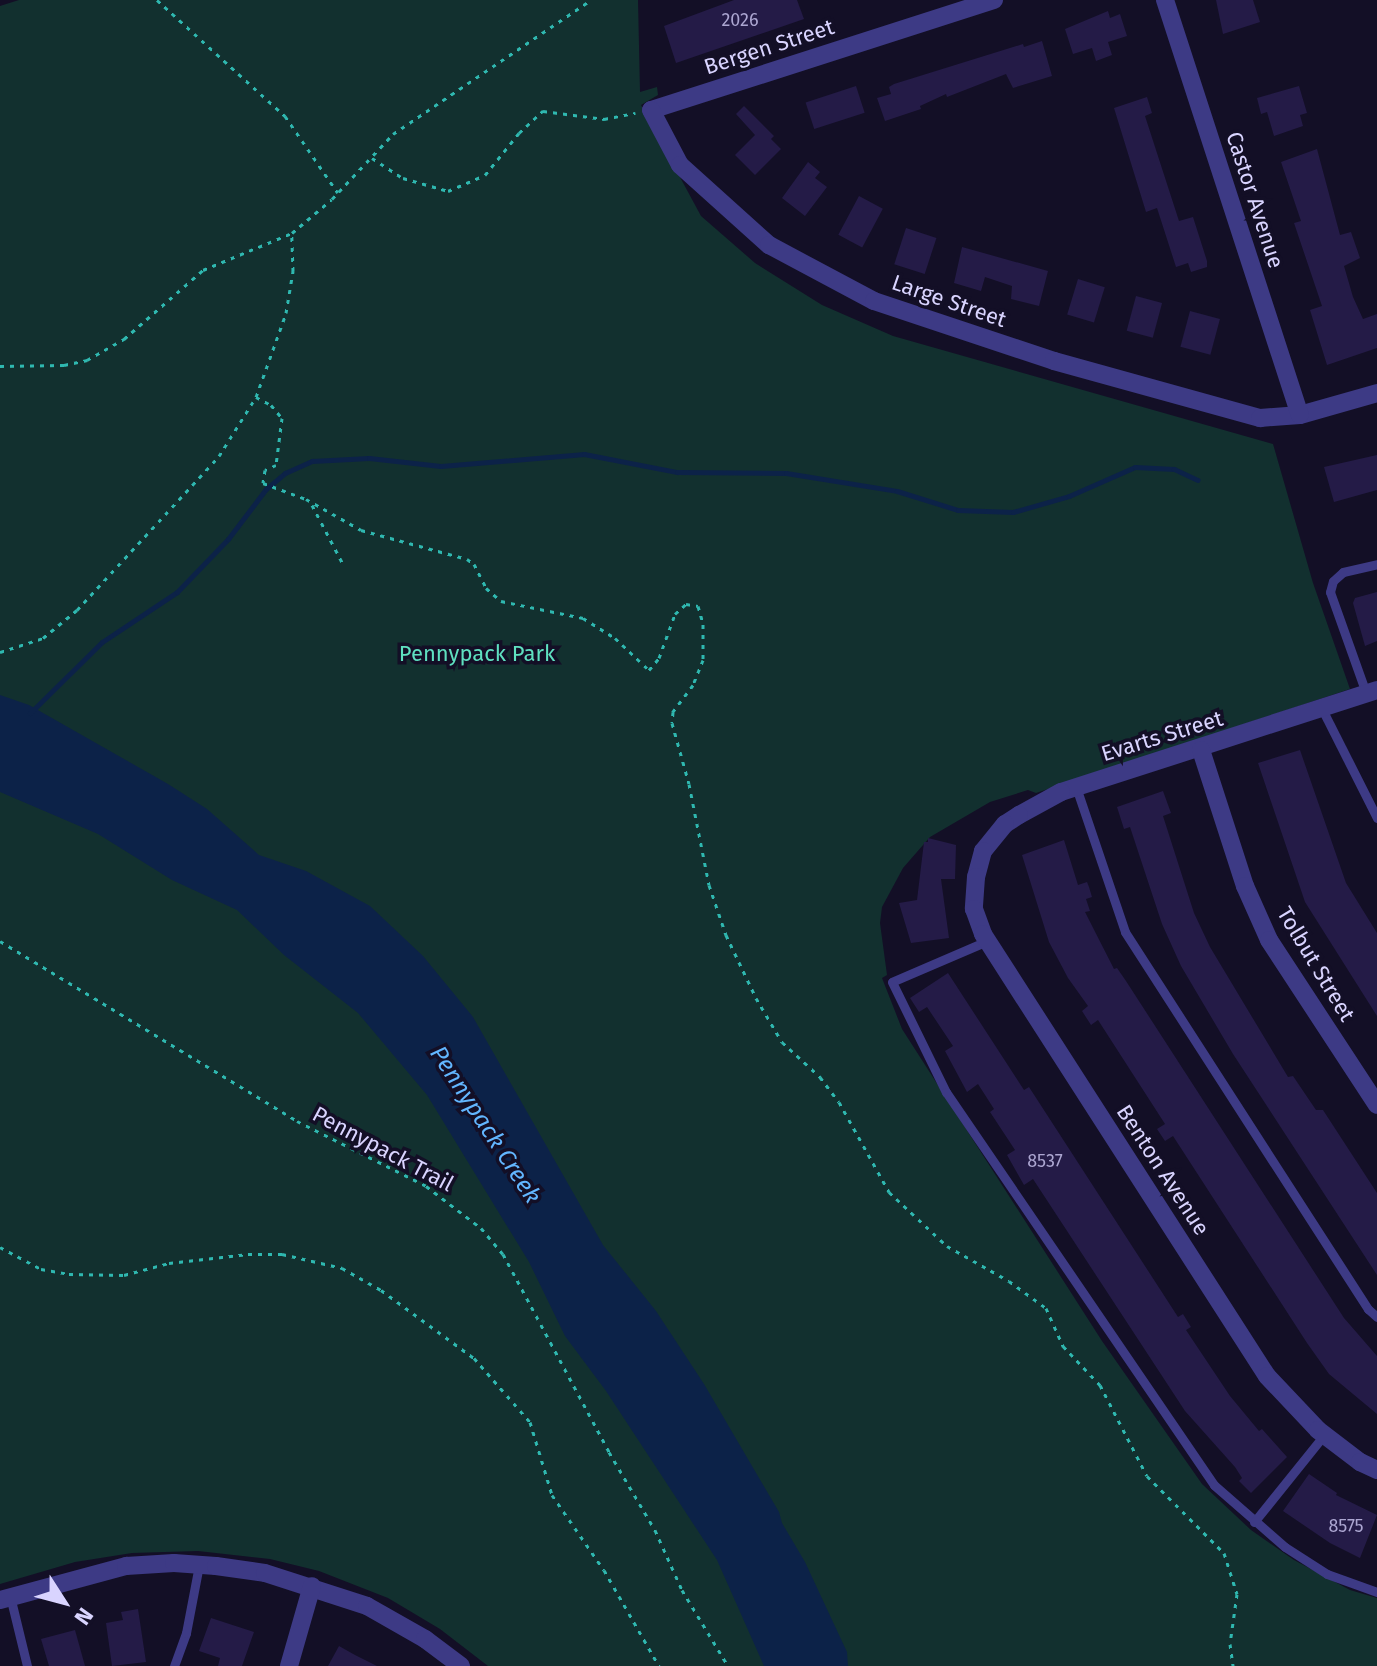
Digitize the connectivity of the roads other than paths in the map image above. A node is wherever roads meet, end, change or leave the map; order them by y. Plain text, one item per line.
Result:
1 (994, 0) edge
2 (1165, 0) edge
3 (651, 110) joint
4 (1377, 393) edge
5 (1300, 415) junction
6 (1377, 564) edge
7 (1371, 692) edge
8 (1322, 709) junction
9 (1201, 750) junction
10 (1076, 787) junction
11 (1377, 818) edge
12 (981, 858) joint
13 (987, 941) junction
14 (1377, 1105) edge
15 (1377, 1317) edge
16 (1324, 1435) junction
17 (1377, 1470) edge
18 (1254, 1522) junction
19 (199, 1565) junction
20 (312, 1586) junction
21 (1377, 1592) edge
22 (5, 1598) edge
23 (27, 1666) edge
24 (174, 1666) edge
25 (289, 1666) edge
26 (461, 1666) edge

1 - 3 street, Bergen Street
2 - 5 street, Castor Avenue
3 - 5 street, Large Street
4 - 5 street, Large Street
6 - 7 lane
7 - 8 street, Evarts Street
8 - 9 street, Evarts Street
8 - 11 lane
9 - 10 street, Evarts Street
9 - 14 street, Tolbut Street
10 - 12 street, Evarts Street
10 - 15 lane
12 - 13 street, Benton Avenue
13 - 16 street, Benton Avenue
13 - 18 lane
16 - 17 street, Benton Avenue
16 - 18 lane
18 - 21 lane
19 - 20 street
19 - 22 street
19 - 24 lane
20 - 25 street
20 - 26 street
22 - 23 lane

